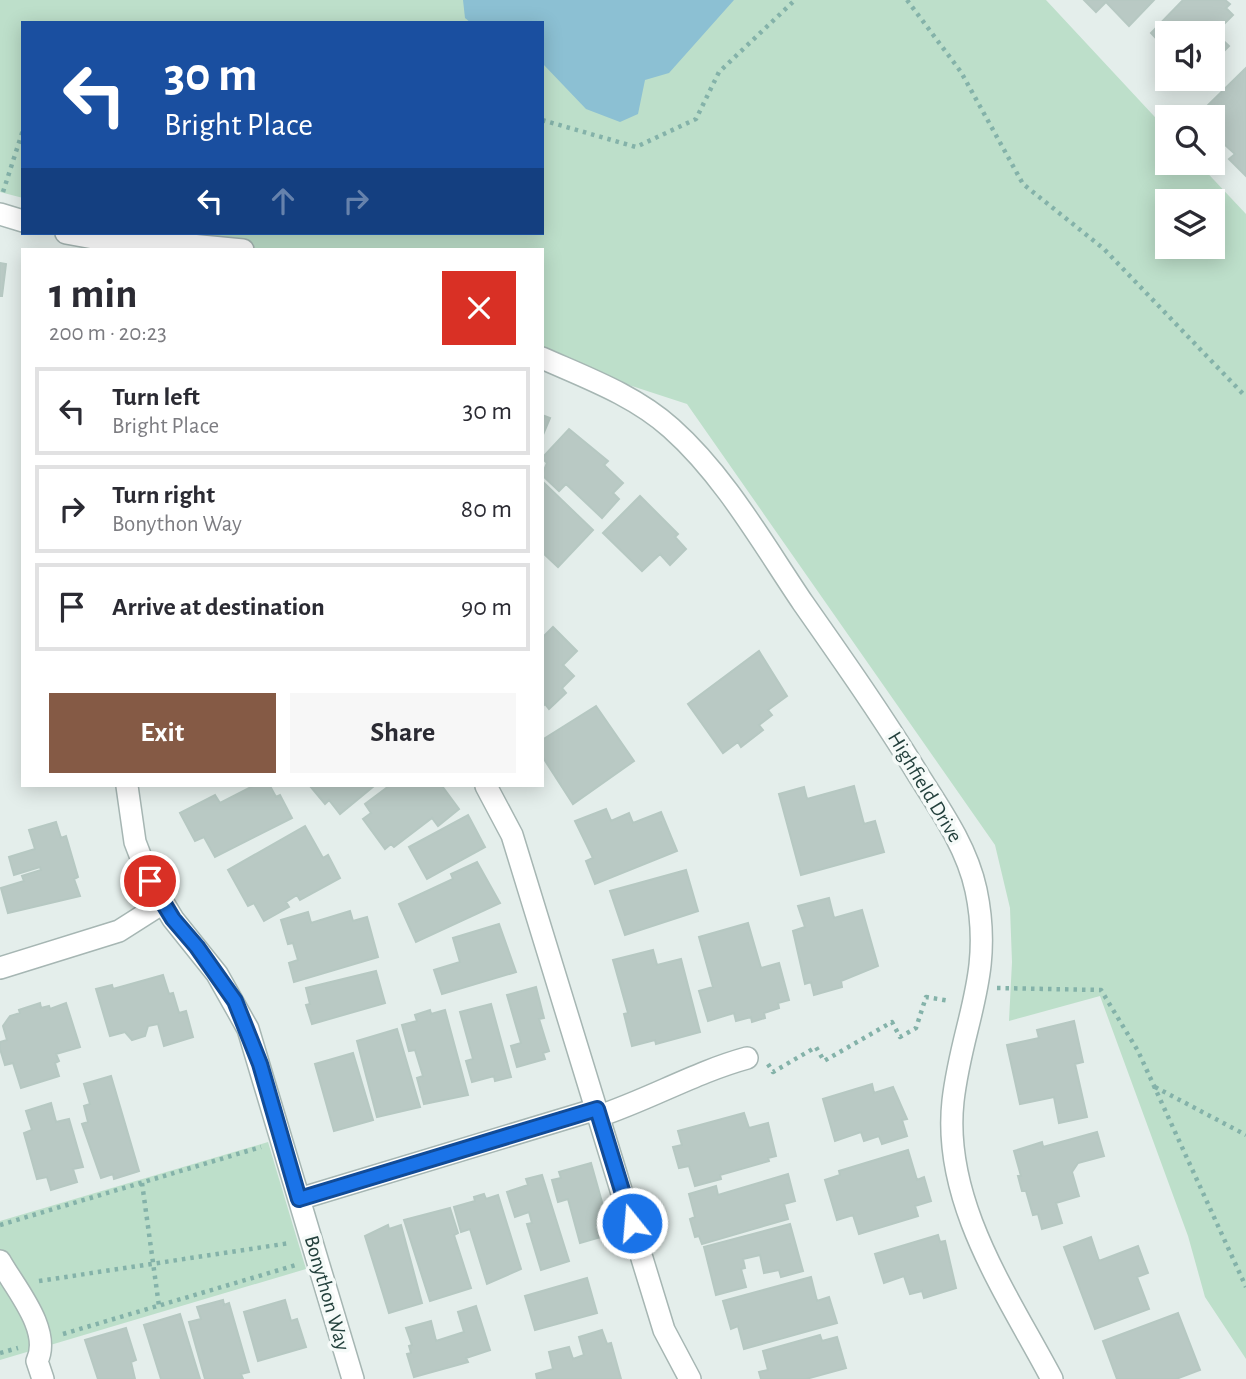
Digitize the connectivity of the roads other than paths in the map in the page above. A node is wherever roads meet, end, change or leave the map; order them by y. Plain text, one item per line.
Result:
1 (0, 214) edge
2 (21, 219) edge
3 (77, 235) edge
4 (169, 247) edge
5 (194, 248) edge
6 (544, 359) edge
7 (128, 787) edge
8 (487, 787) edge
9 (163, 903) junction
10 (0, 968) edge
11 (747, 1058) road end
12 (598, 1113) junction
13 (299, 1199) junction
14 (0, 1261) edge
15 (43, 1379) edge
16 (352, 1379) edge
17 (690, 1379) edge
18 (1052, 1379) edge

1 - 2 street
3 - 4 street
4 - 5 street
6 - 18 street, Highfield Drive
7 - 9 street, Bonython Way
8 - 12 street
9 - 10 street
9 - 13 street, Bonython Way
11 - 12 street
12 - 13 street
12 - 17 street
13 - 16 street, Bonython Way
14 - 15 street

